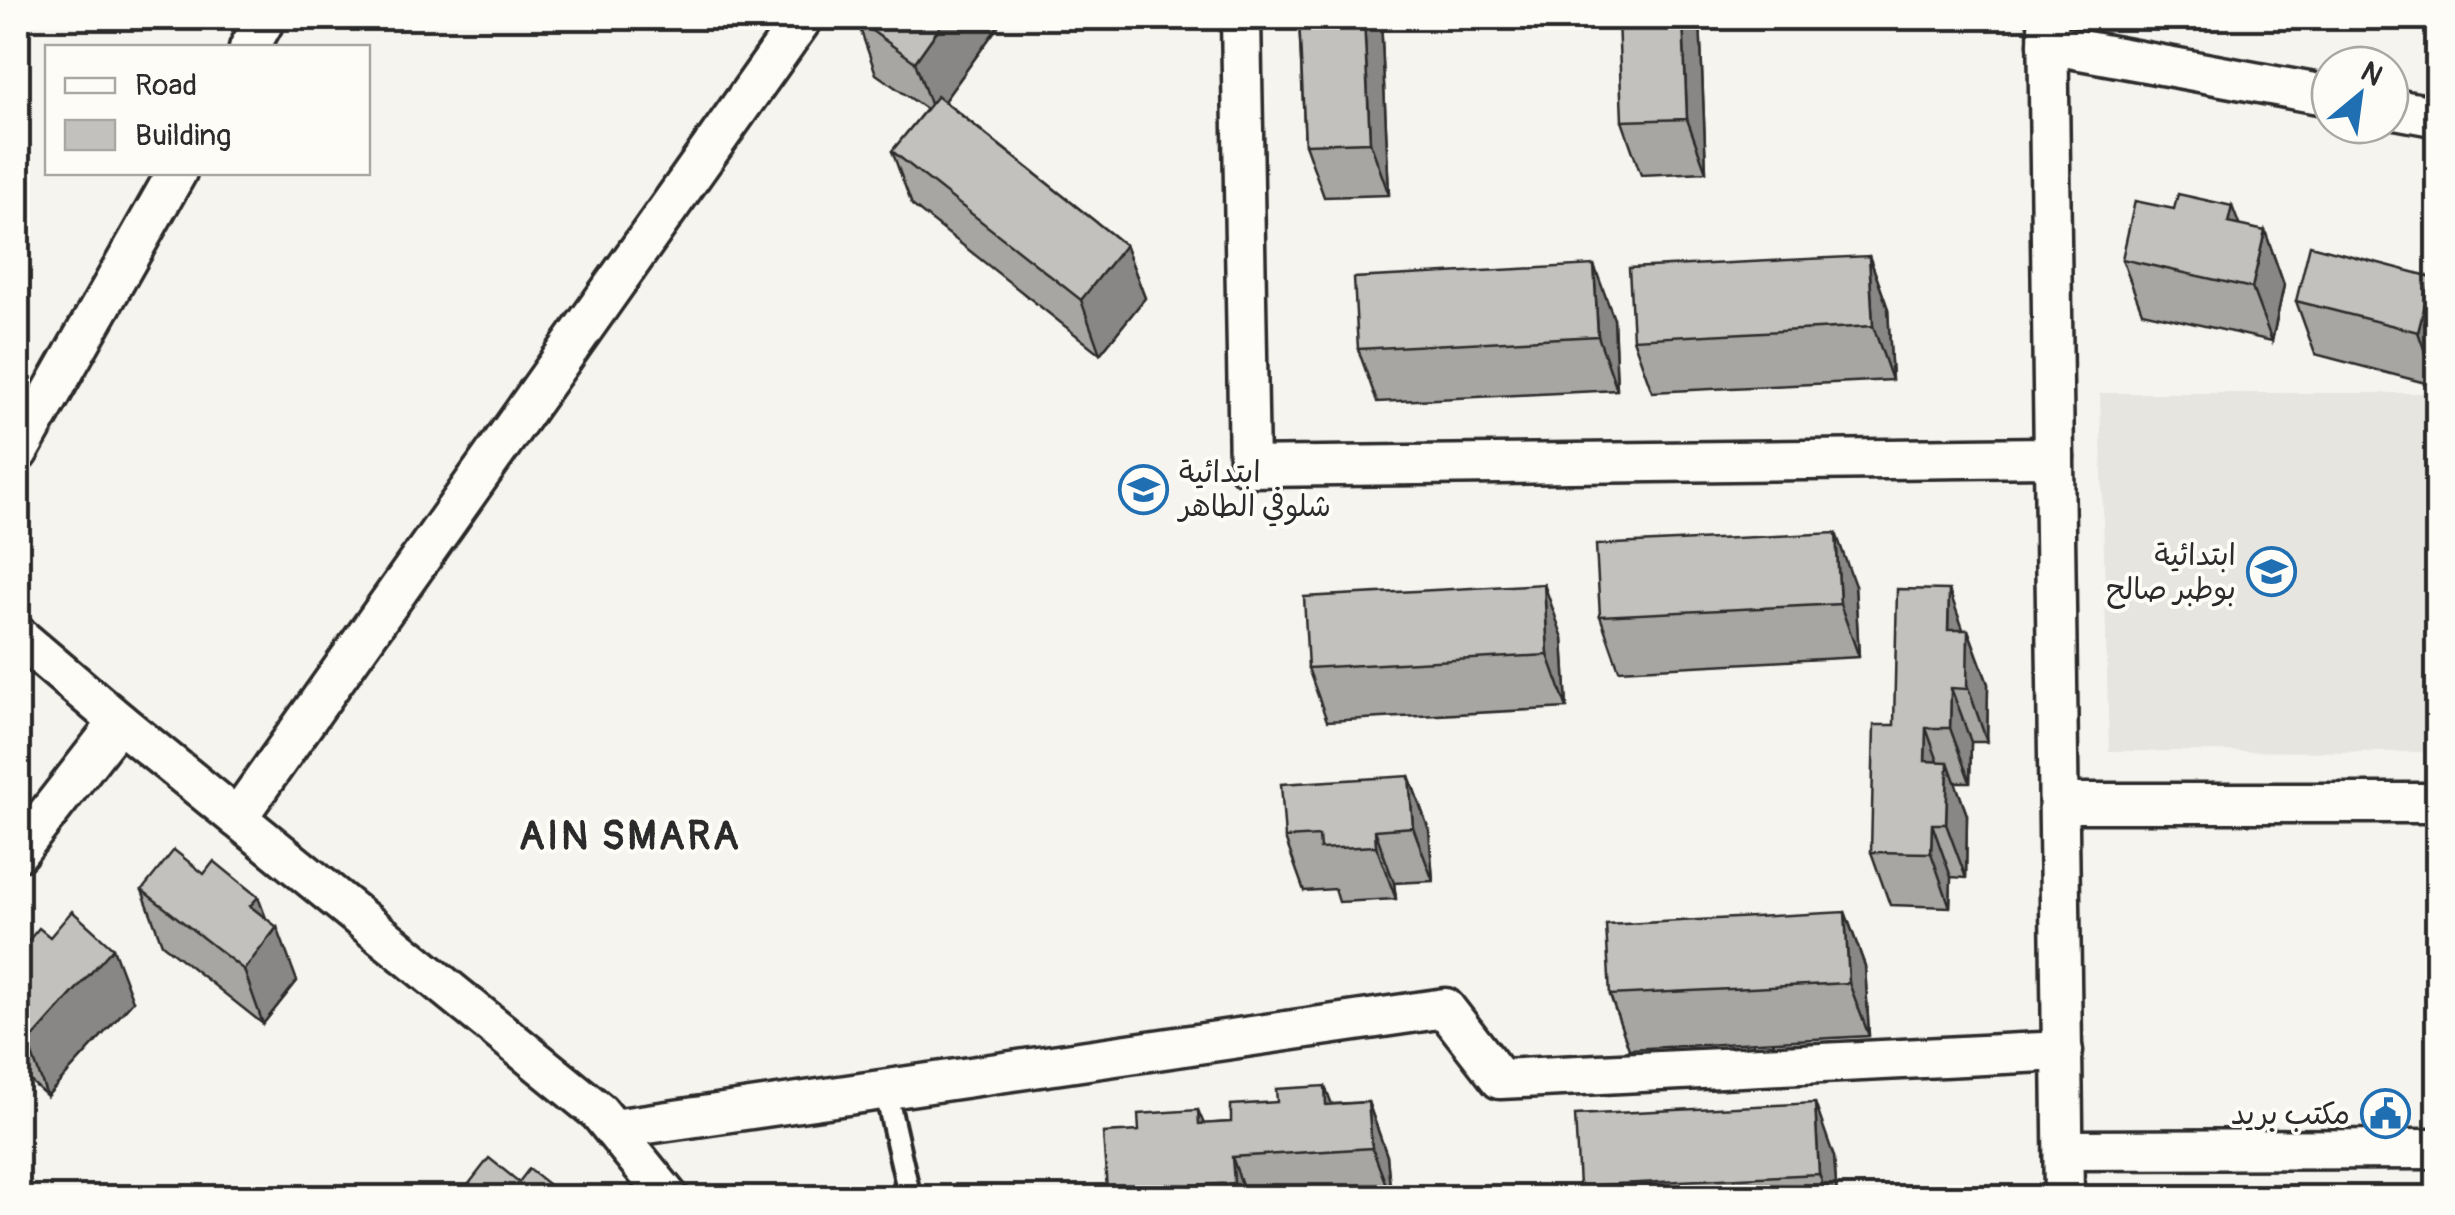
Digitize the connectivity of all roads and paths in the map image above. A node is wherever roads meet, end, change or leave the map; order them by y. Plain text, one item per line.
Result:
1 (266, 18) edge
2 (803, 18) edge
3 (1240, 18) edge
4 (2048, 30) edge
5 (251, 45) edge
6 (2310, 91) edge
7 (2410, 112) edge
8 (2438, 117) edge
9 (175, 175) edge
10 (18, 452) edge
11 (2054, 457) junction
12 (18, 636) edge
13 (119, 722) junction
14 (2059, 803) junction
15 (2438, 803) edge
16 (237, 818) junction
17 (18, 852) edge
18 (2063, 1051) junction
19 (885, 1089) junction
20 (613, 1129) junction
21 (2438, 1149) edge
22 (2064, 1150) junction
23 (668, 1198) edge
24 (910, 1198) edge
25 (2064, 1198) edge

1 - 5 street
2 - 16 street
3 - 11 street
4 - 6 street
4 - 11 street
7 - 8 street
9 - 10 street
11 - 14 street
12 - 13 street
13 - 16 street
13 - 17 street
14 - 15 street
14 - 18 street
16 - 20 street
18 - 19 street
18 - 22 street
19 - 20 street
19 - 24 lane
20 - 23 street
21 - 22 street
22 - 25 street

